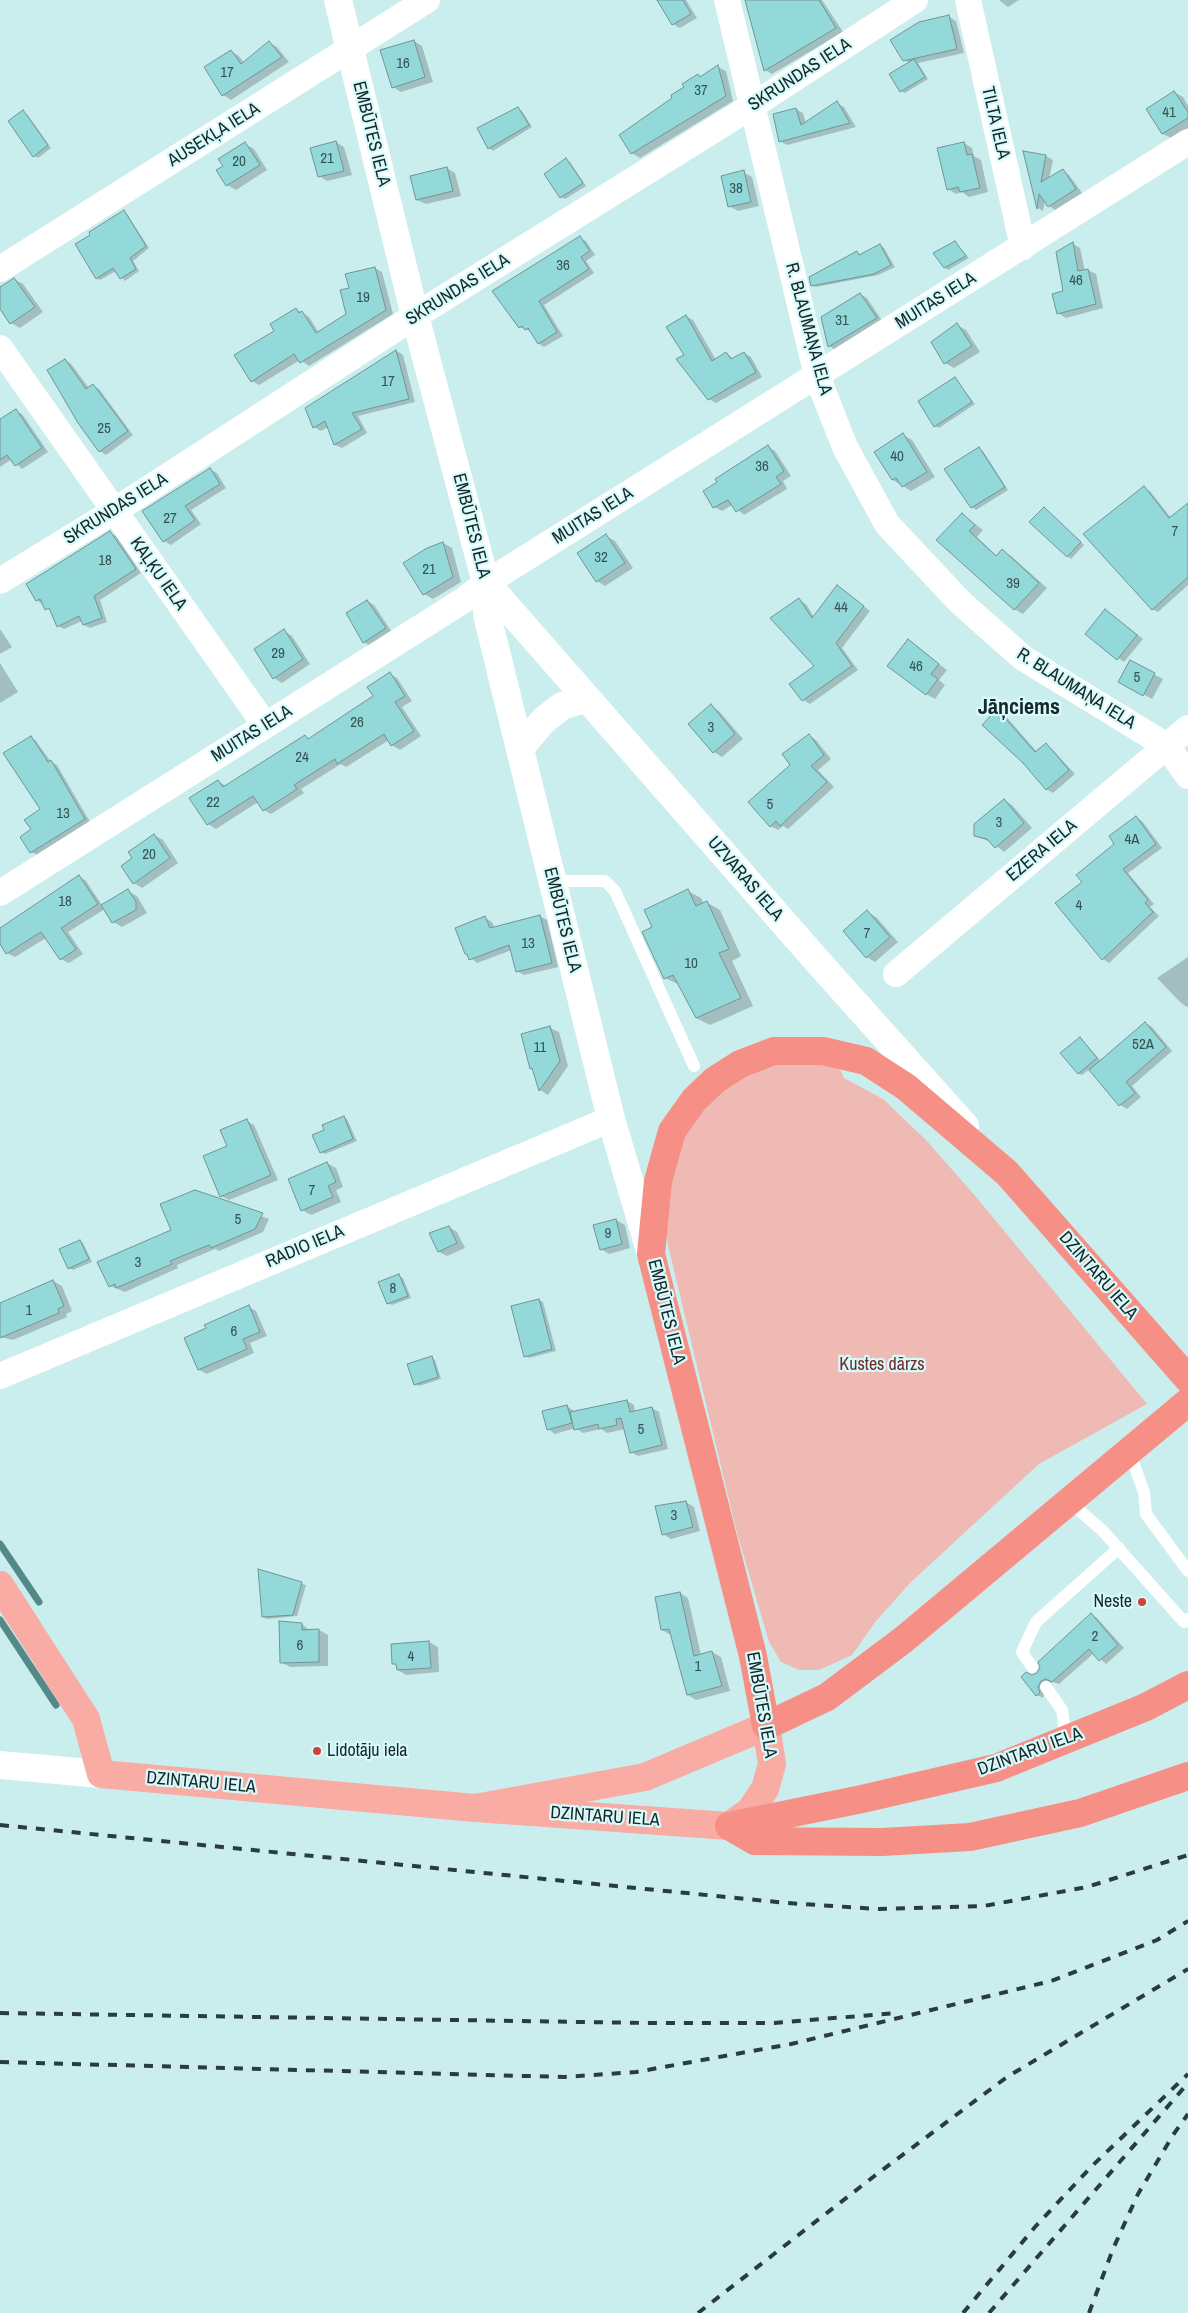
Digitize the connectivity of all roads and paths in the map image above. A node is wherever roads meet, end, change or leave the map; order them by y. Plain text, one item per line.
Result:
1 (338, 0) edge
2 (427, 0) edge
3 (727, 0) edge
4 (915, 0) edge
5 (968, 0) edge
6 (350, 48) junction
7 (752, 106) junction
8 (1188, 142) edge
9 (1023, 247) junction
10 (0, 269) edge
11 (415, 316) junction
12 (0, 348) edge
13 (817, 376) junction
14 (114, 512) junction
15 (0, 581) edge
16 (486, 584) junction
17 (586, 698) junction
18 (265, 725) junction
19 (1188, 728) edge
20 (1167, 746) junction
21 (520, 748) junction
22 (1188, 776) edge
23 (552, 880) junction
24 (0, 893) edge
25 (896, 974) dead end
26 (694, 1066) dead end
27 (611, 1119) junction
28 (1007, 1173) junction
29 (651, 1254) junction
30 (0, 1376) edge
31 (1188, 1379) edge
32 (1188, 1402) edge
33 (1129, 1451) junction
34 (1068, 1501) junction
35 (1119, 1548) junction
36 (1188, 1571) edge
37 (0, 1585) edge
38 (1188, 1619) edge
39 (1032, 1667) dead end
40 (1188, 1685) edge
41 (1046, 1687) dead end
42 (766, 1726) junction
43 (1066, 1740) junction
44 (0, 1765) edge
45 (101, 1774) junction
46 (1188, 1776) edge
47 (475, 1808) junction
48 (729, 1826) junction

1 - 6 street, EMBŪTES IELA
2 - 6 street, AUSEKĻA IELA
3 - 7 street, R. BLAUMAŅA IELA
4 - 7 street, SKRUNDAS IELA
5 - 9 street, TILTA IELA
6 - 10 street, AUSEKĻA IELA
6 - 11 street, EMBŪTES IELA
7 - 11 street, SKRUNDAS IELA
7 - 13 street, R. BLAUMAŅA IELA
8 - 9 street, MUITAS IELA
9 - 13 street, MUITAS IELA
11 - 14 street, SKRUNDAS IELA
11 - 16 street, EMBŪTES IELA
12 - 14 street, KAĻĶU IELA
13 - 16 street, MUITAS IELA
13 - 20 street, R. BLAUMAŅA IELA
14 - 15 street, SKRUNDAS IELA
14 - 18 street, KAĻĶU IELA
16 - 17 street, UZVARAS IELA
16 - 18 street, MUITAS IELA
16 - 21 street, EMBŪTES IELA
17 - 21 street
17 - 28 street, UZVARAS IELA
18 - 24 street, MUITAS IELA
19 - 20 street, EZERA IELA
20 - 22 street, R. BLAUMAŅA IELA
20 - 25 street, EZERA IELA
21 - 23 street, EMBŪTES IELA
23 - 26 lane
23 - 27 street, EMBŪTES IELA
27 - 29 street, EMBŪTES IELA
27 - 30 street, RADIO IELA
28 - 29 highway, DZINTARU IELA
28 - 31 highway, DZINTARU IELA
29 - 42 highway, EMBŪTES IELA
32 - 33 highway
33 - 34 highway
33 - 36 lane
34 - 35 lane
34 - 42 highway
35 - 38 lane
35 - 39 lane
37 - 45 main road
40 - 43 highway, DZINTARU IELA
41 - 43 lane
42 - 47 main road
42 - 48 main road, EMBŪTES IELA
43 - 48 highway, DZINTARU IELA
44 - 45 street, DZINTARU IELA
45 - 47 main road, DZINTARU IELA
46 - 48 highway
47 - 48 main road, DZINTARU IELA

